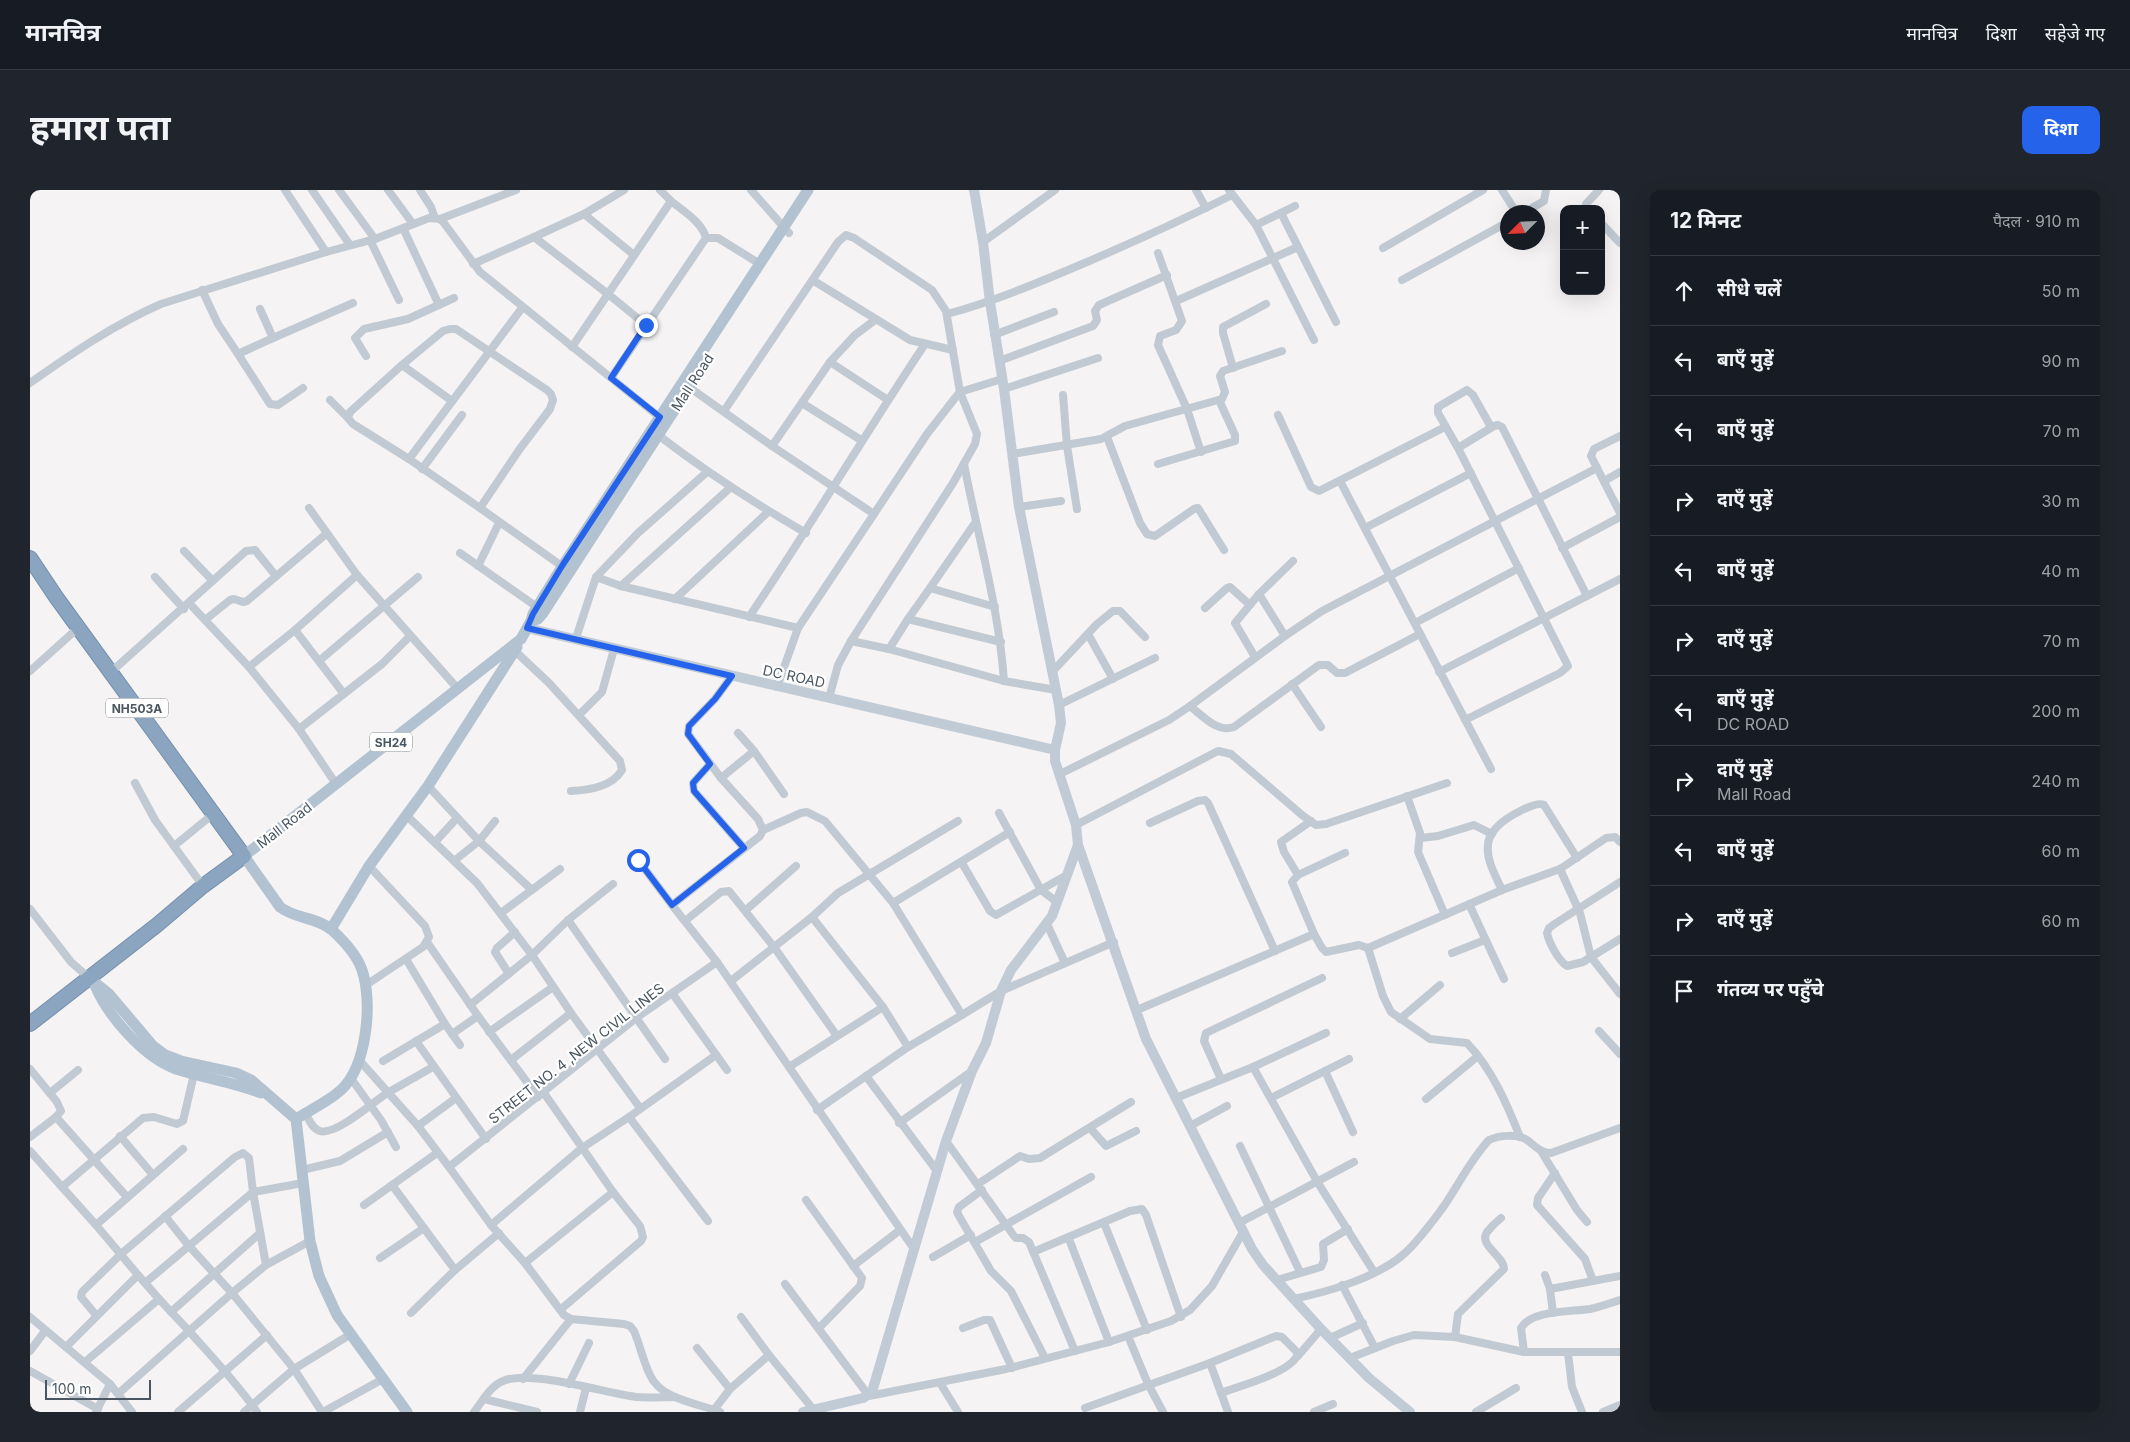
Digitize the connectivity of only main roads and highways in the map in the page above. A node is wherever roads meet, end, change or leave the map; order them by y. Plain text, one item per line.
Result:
1 (808, 190) edge
2 (817, 190) edge
3 (974, 190) edge
4 (787, 230) junction
5 (686, 384) junction
6 (663, 419) junction
7 (30, 558) edge
8 (565, 569) junction
9 (529, 624) junction
10 (521, 639) junction
11 (1055, 750) junction
12 (1078, 845) junction
13 (244, 856) junction
14 (331, 929) junction
15 (91, 981) junction
16 (30, 1024) edge
17 (268, 1096) junction
18 (301, 1116) junction
19 (814, 1410) edge
20 (1406, 1411) edge
21 (407, 1412) edge

1 - 4 main road, Mall Road / SH24
2 - 4 main road, Mall Road / SH24
3 - 11 main road
4 - 5 main road, Mall Road / SH24
4 - 5 main road, Mall Road / SH24
5 - 6 main road, Mall Road / SH24
6 - 8 main road, Mall Road / SH24
6 - 8 main road, Mall Road / SH24
7 - 13 highway, NH503A
8 - 9 main road, Mall Road / SH24
8 - 9 main road, Mall Road / SH24
9 - 10 main road, Mall Road / SH24
9 - 11 main road, DC ROAD
10 - 13 main road, Mall Road / SH24
10 - 14 main road
11 - 12 main road
12 - 19 main road
12 - 20 main road
13 - 14 main road
13 - 15 highway, Mall Road
14 - 18 main road
15 - 16 highway, Mall Road
15 - 17 main road
15 - 17 main road
17 - 18 main road
18 - 21 main road

